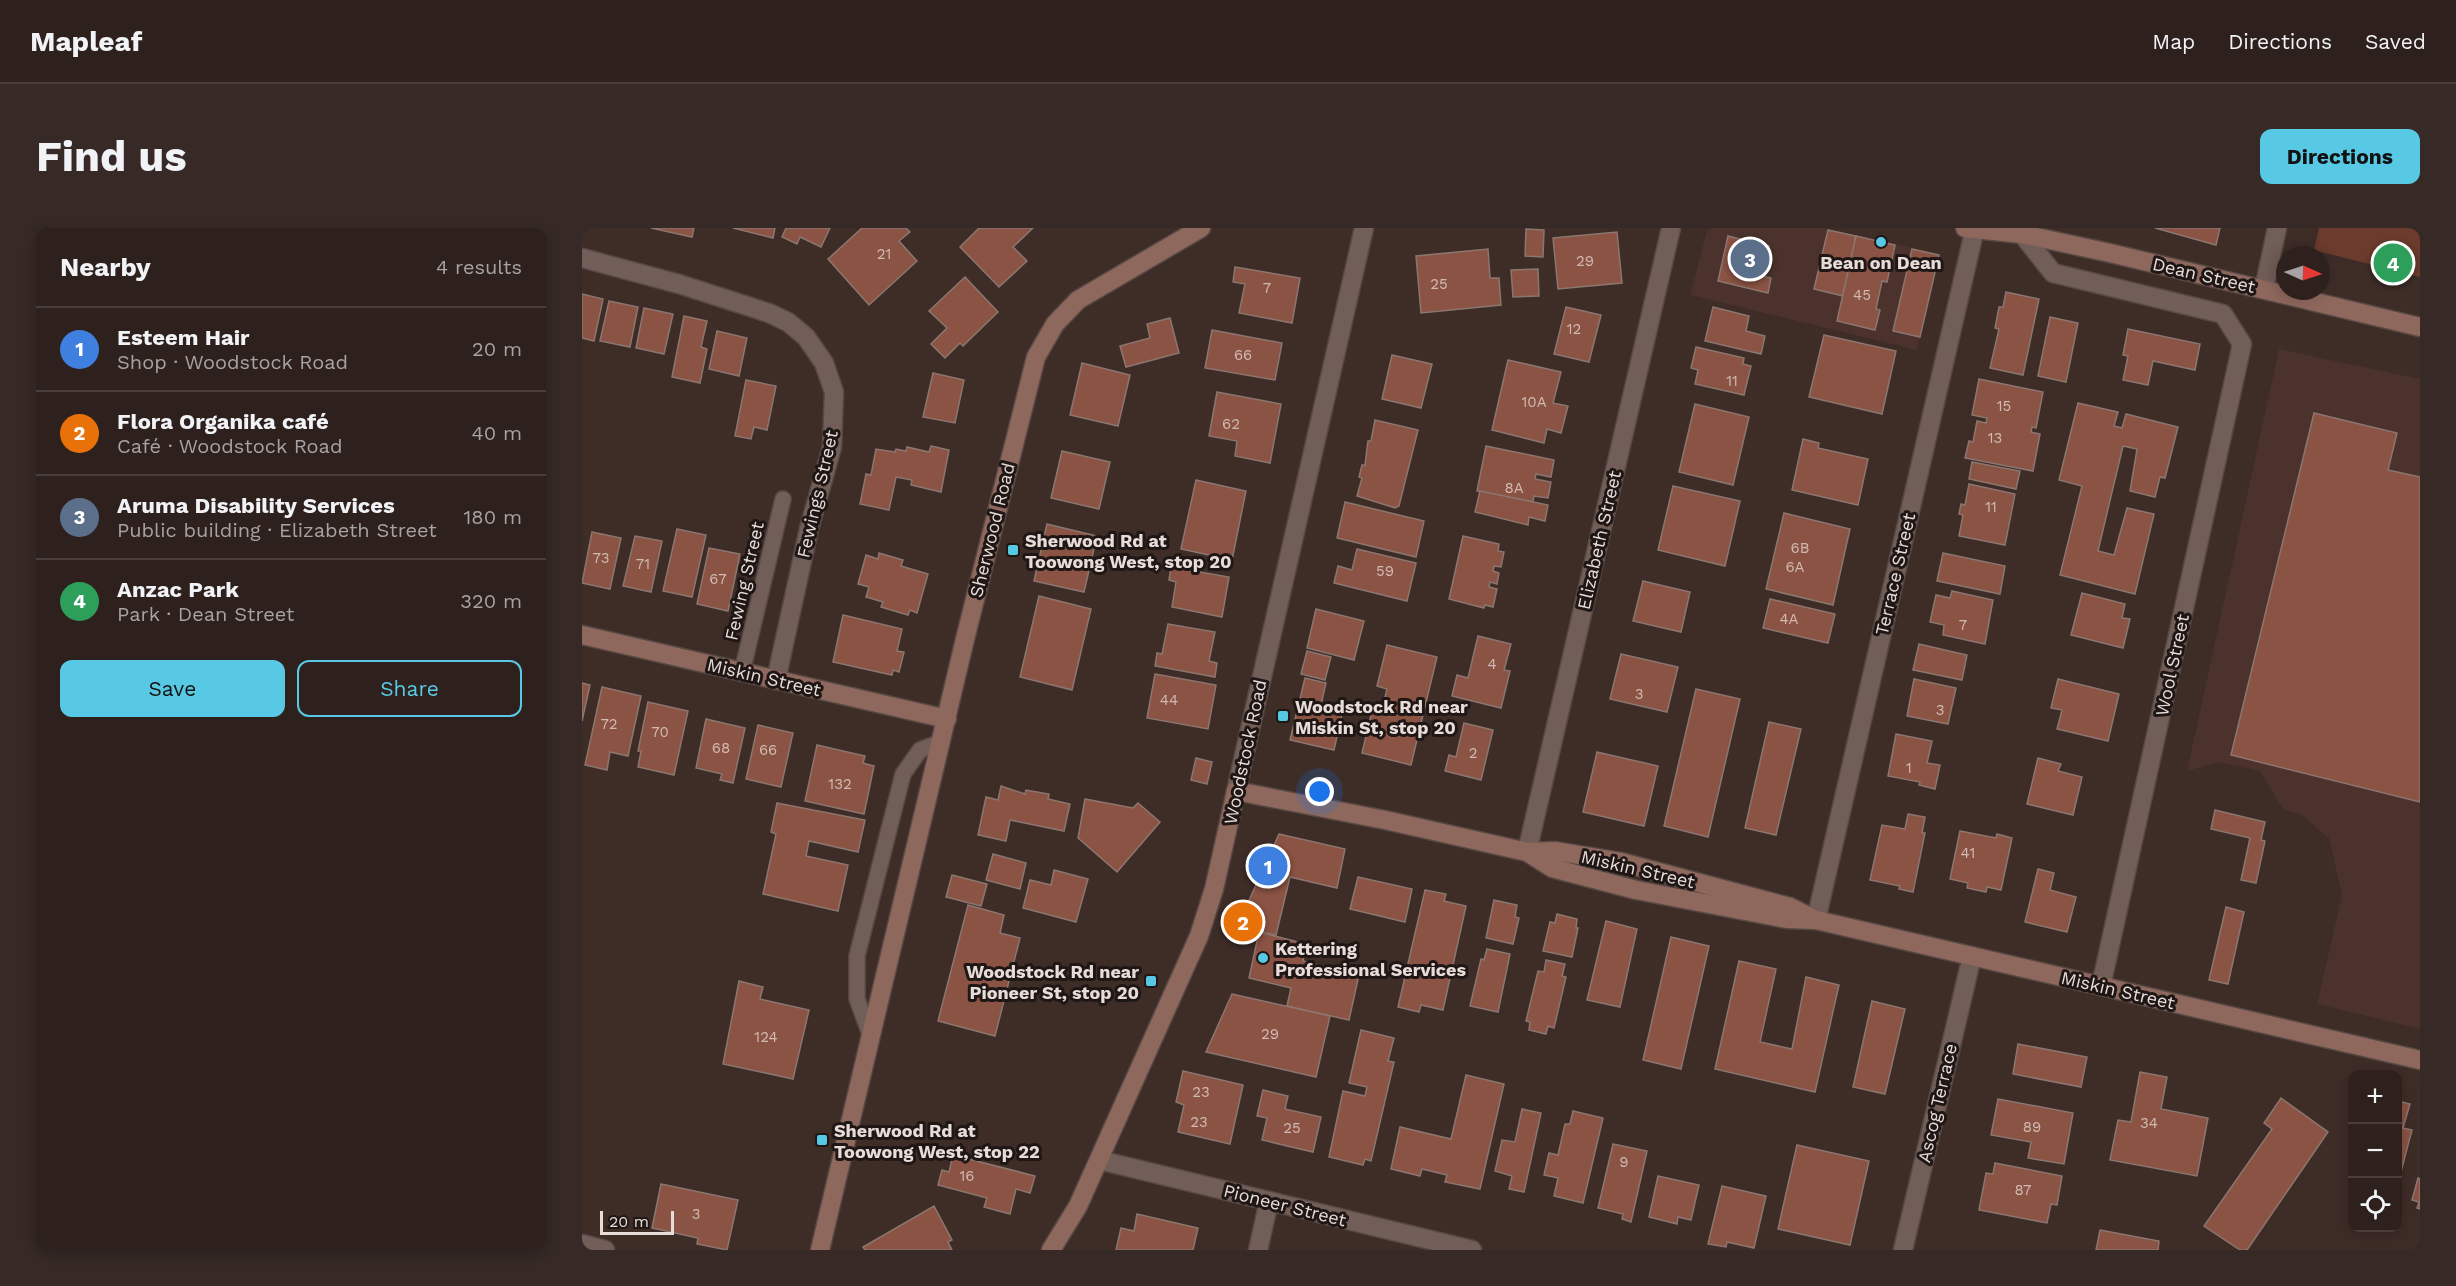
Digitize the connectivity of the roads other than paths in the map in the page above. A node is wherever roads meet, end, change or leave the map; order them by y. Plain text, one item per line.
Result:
1 (1202, 228) edge
2 (1364, 228) edge
3 (1671, 228) edge
4 (1971, 228) edge
5 (2277, 228) edge
6 (2022, 234) junction
7 (582, 258) edge
8 (2264, 289) junction
9 (2420, 327) edge
10 (2242, 344) joint
11 (783, 499) dead end
12 (582, 635) edge
13 (742, 672) junction
14 (776, 680) junction
15 (947, 719) junction
16 (941, 742) junction
17 (1236, 791) junction
18 (1527, 852) junction
19 (1816, 920) junction
20 (1971, 956) junction
21 (2101, 986) junction
22 (871, 1036) junction
23 (2420, 1060) edge
24 (1099, 1160) junction
25 (1269, 1201) junction
26 (582, 1245) edge
27 (605, 1250) edge
28 (820, 1250) edge
29 (1051, 1250) edge
30 (1258, 1250) edge
31 (1472, 1250) edge
32 (1903, 1250) edge

1 - 15 street, Sherwood Road
2 - 17 street, Woodstock Road
3 - 18 street, Elizabeth Street
4 - 6 street, Dean Street
4 - 19 street, Terrace Street
5 - 8 street
6 - 8 street, Dean Street
6 - 10 street, Dean Street
7 - 14 street, Fewings Street
8 - 9 street, Dean Street
10 - 21 street, Wool Street
11 - 13 lane, Fewing Street
12 - 13 street, Miskin Street
13 - 14 street, Miskin Street
14 - 15 street, Miskin Street
15 - 16 street, Sherwood Road
16 - 22 street, Sherwood Road
16 - 22 lane
17 - 18 street, Miskin Street
17 - 24 street, Woodstock Road
18 - 19 street, Miskin Street
19 - 20 street, Miskin Street
20 - 21 street, Miskin Street
20 - 32 street, Ascog Terrace
21 - 23 street, Miskin Street
22 - 28 street, Sherwood Road
24 - 25 street, Pioneer Street
24 - 29 street, Woodstock Road
25 - 30 street
25 - 31 street, Pioneer Street
26 - 27 street

